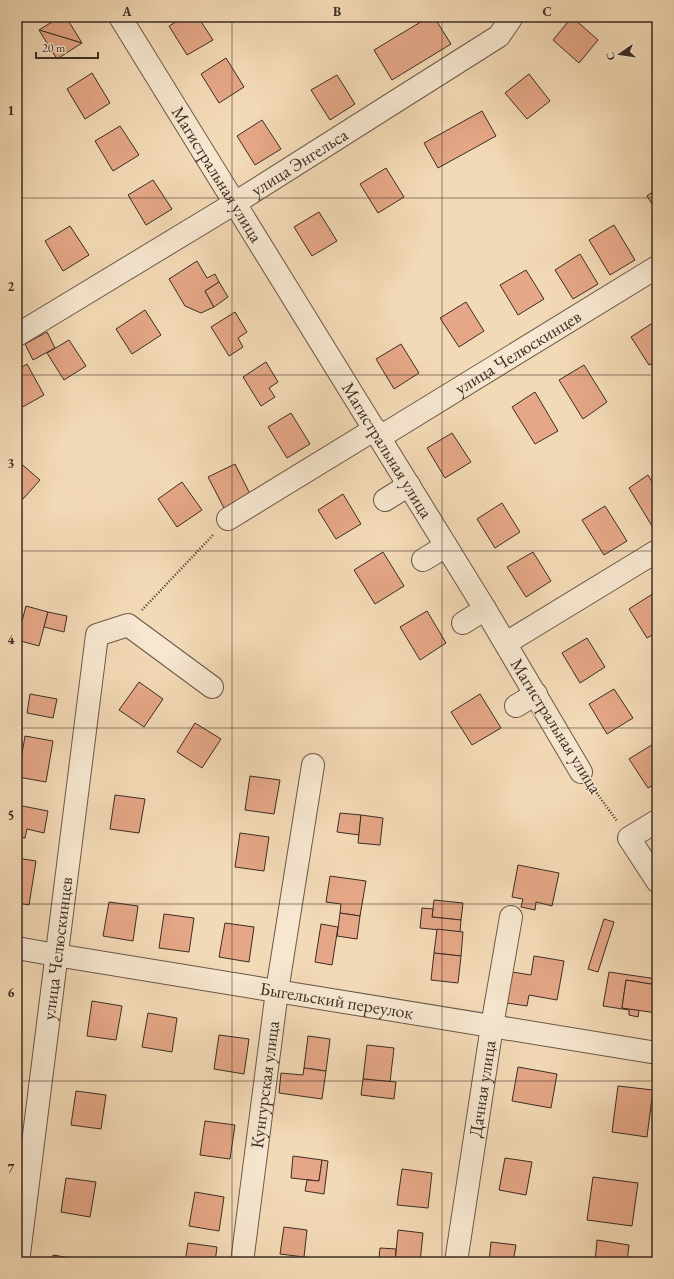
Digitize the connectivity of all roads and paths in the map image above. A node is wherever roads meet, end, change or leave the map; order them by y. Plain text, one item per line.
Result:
1 (120, 17) edge
2 (512, 17) edge
3 (235, 203) junction
4 (657, 267) edge
5 (17, 335) edge
6 (377, 433) junction
7 (409, 485) junction
8 (385, 500) dead end
9 (228, 519) joint
10 (446, 546) junction
11 (657, 551) edge
12 (423, 560) dead end
13 (485, 609) junction
14 (463, 623) dead end
15 (128, 625) junction
16 (506, 644) junction
17 (212, 687) dead end
18 (536, 694) junction
19 (516, 706) dead end
20 (313, 765) dead end
21 (581, 772) joint
22 (657, 821) edge
23 (630, 838) junction
24 (657, 881) edge
25 (511, 917) dead end
26 (17, 948) edge
27 (56, 955) junction
28 (276, 991) junction
29 (492, 1026) junction
30 (657, 1053) edge
31 (18, 1262) edge
32 (242, 1262) edge
33 (456, 1262) edge

1 - 3 street, Магистральная улица
2 - 3 street, улица Энгельса
3 - 5 street, улица Энгельса
3 - 6 street, Магистральная улица
4 - 6 street, улица Челюскинцев
6 - 7 street, Магистральная улица
6 - 9 street, улица Челюскинцев
7 - 8 street
7 - 10 street, Магистральная улица
9 - 15 path
10 - 12 street
10 - 13 street, Магистральная улица
11 - 16 street
13 - 14 street
13 - 16 street, Магистральная улица
15 - 17 street
15 - 27 street, улица Челюскинцев
16 - 18 street, Магистральная улица
18 - 19 street
18 - 21 street, Магистральная улица
20 - 28 street, Кунгурская улица
21 - 23 path, Магистральная улица
22 - 23 street
23 - 24 street
25 - 29 street, Дачная улица
26 - 27 street, Быгельский переулок
27 - 28 street, Быгельский переулок
27 - 31 street, улица Челюскинцев
28 - 29 street, Быгельский переулок
28 - 32 street, Кунгурская улица
29 - 30 street, Быгельский переулок
29 - 33 street, Дачная улица

